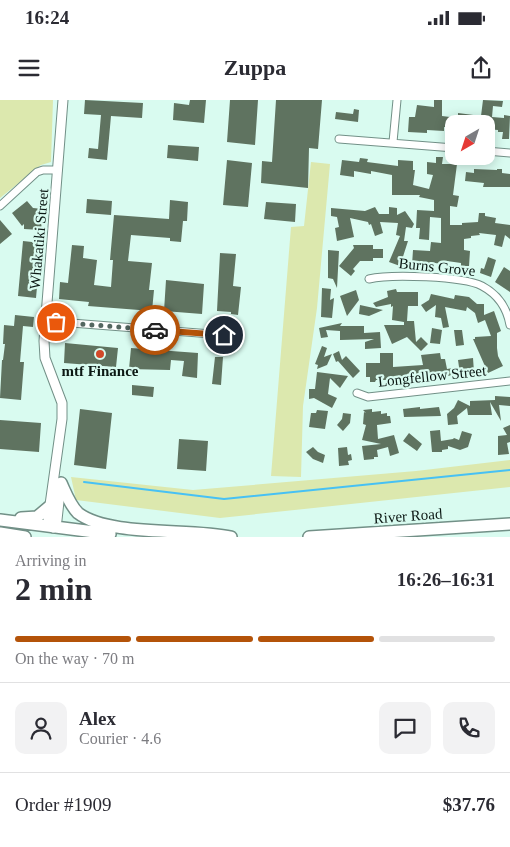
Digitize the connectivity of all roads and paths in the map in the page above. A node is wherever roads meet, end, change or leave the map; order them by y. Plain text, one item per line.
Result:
1 (63, 100) edge
2 (397, 100) edge
3 (339, 139) dead end
4 (393, 142) junction
5 (445, 147) edge
6 (495, 152) edge
7 (510, 153) edge
8 (58, 170) junction
9 (0, 206) edge
10 (369, 279) dead end
11 (46, 321) junction
12 (510, 326) edge
13 (224, 335) dead end
14 (510, 382) edge
15 (357, 393) dead end
16 (61, 438) junction
17 (61, 483) junction
18 (49, 507) junction
19 (0, 515) edge
20 (0, 520) edge
21 (510, 524) edge
22 (0, 526) edge
23 (53, 528) junction
24 (510, 529) edge
25 (0, 533) edge
26 (25, 537) edge
27 (78, 537) edge
28 (153, 537) edge
29 (231, 537) edge
30 (309, 537) edge
31 (441, 537) edge

1 - 8 street, Whakatiki Street
2 - 4 street
3 - 4 street
4 - 5 street
6 - 7 street
8 - 9 street
8 - 11 street, Whakatiki Street
10 - 12 street, Burns Grove
11 - 13 street
11 - 16 street, Whakatiki Street
14 - 15 street, Longfellow Street
16 - 17 street, Whakatiki Street
16 - 18 street, Whakatiki Street
17 - 23 street, Whakatiki Street
17 - 29 highway
18 - 19 highway
18 - 23 street, Whakatiki Street
20 - 23 highway
21 - 30 highway, River Road
22 - 23 highway
23 - 27 highway
23 - 28 highway
24 - 31 highway, River Road
25 - 26 highway

